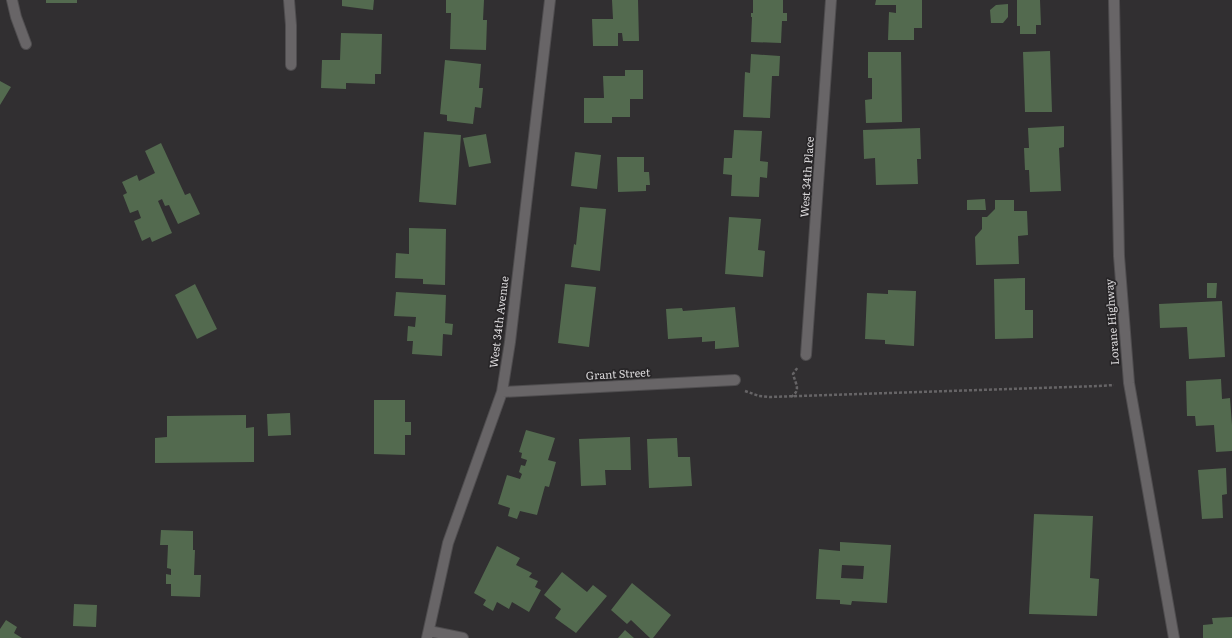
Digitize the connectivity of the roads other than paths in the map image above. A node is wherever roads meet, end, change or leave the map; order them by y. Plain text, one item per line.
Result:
1 (12, 0) edge
2 (289, 0) edge
3 (550, 0) edge
4 (831, 0) edge
5 (1114, 0) edge
6 (26, 44) dead end
7 (291, 65) dead end
8 (806, 355) road end
9 (735, 380) road end
10 (502, 392) junction
11 (428, 635) edge
12 (463, 638) edge
13 (1174, 638) edge

1 - 6 street
2 - 7 street
3 - 10 street, West 34th Avenue
4 - 8 street, West 34th Place
5 - 13 street, Lorane Highway
9 - 10 street, Grant Street
10 - 11 street, West 34th Avenue
11 - 12 street

